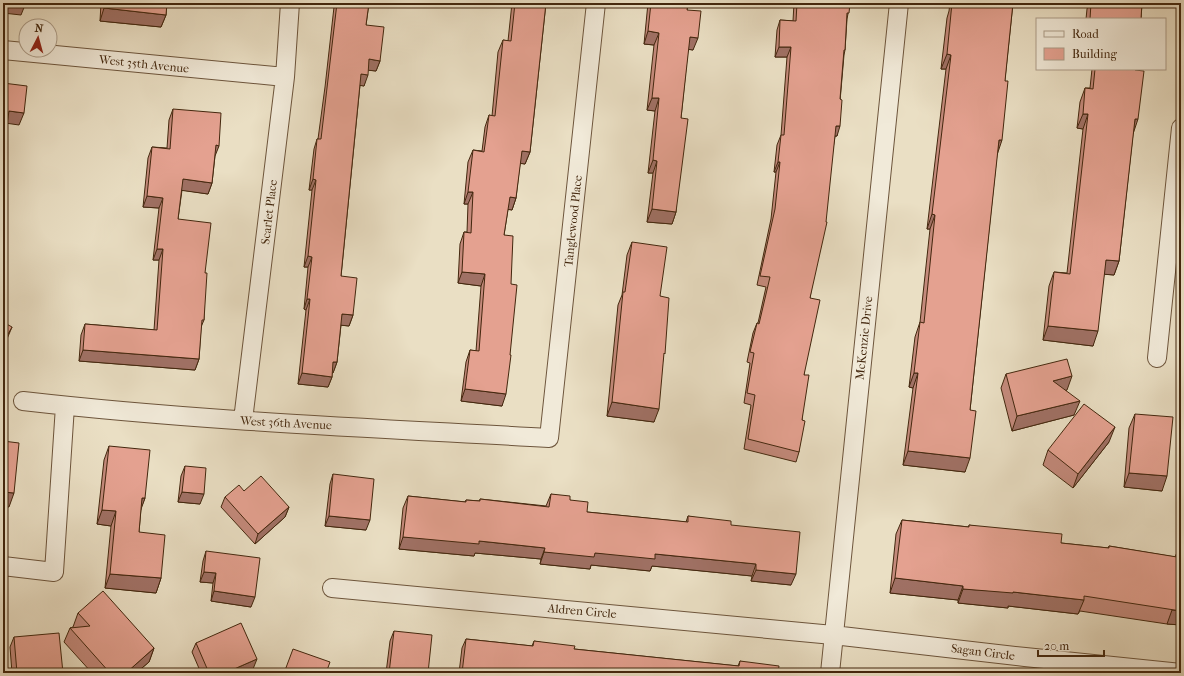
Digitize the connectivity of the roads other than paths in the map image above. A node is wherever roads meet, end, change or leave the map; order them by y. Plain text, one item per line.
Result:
1 (290, 3) edge
2 (596, 3) edge
3 (899, 3) edge
4 (3, 50) edge
5 (285, 77) junction
6 (1181, 128) edge
7 (1157, 358) dead end
8 (23, 402) dead end
9 (65, 406) junction
10 (243, 420) junction
11 (549, 438) joint
12 (3, 566) edge
13 (332, 588) dead end
14 (833, 635) junction
15 (1024, 665) edge
16 (830, 673) edge
17 (1181, 673) edge

1 - 5 street, Scarlet Place
2 - 11 street, Tanglewood Place
3 - 14 street, McKenzie Drive
4 - 5 street, West 35th Avenue
5 - 10 street, Scarlet Place
6 - 7 street
8 - 9 street, West 36th Avenue
9 - 10 street, West 36th Avenue
9 - 12 street
10 - 11 street, West 36th Avenue
13 - 14 street, Aldren Circle
14 - 15 street, Sagan Circle
14 - 16 street, McKenzie Drive
15 - 17 street, Sagan Circle

